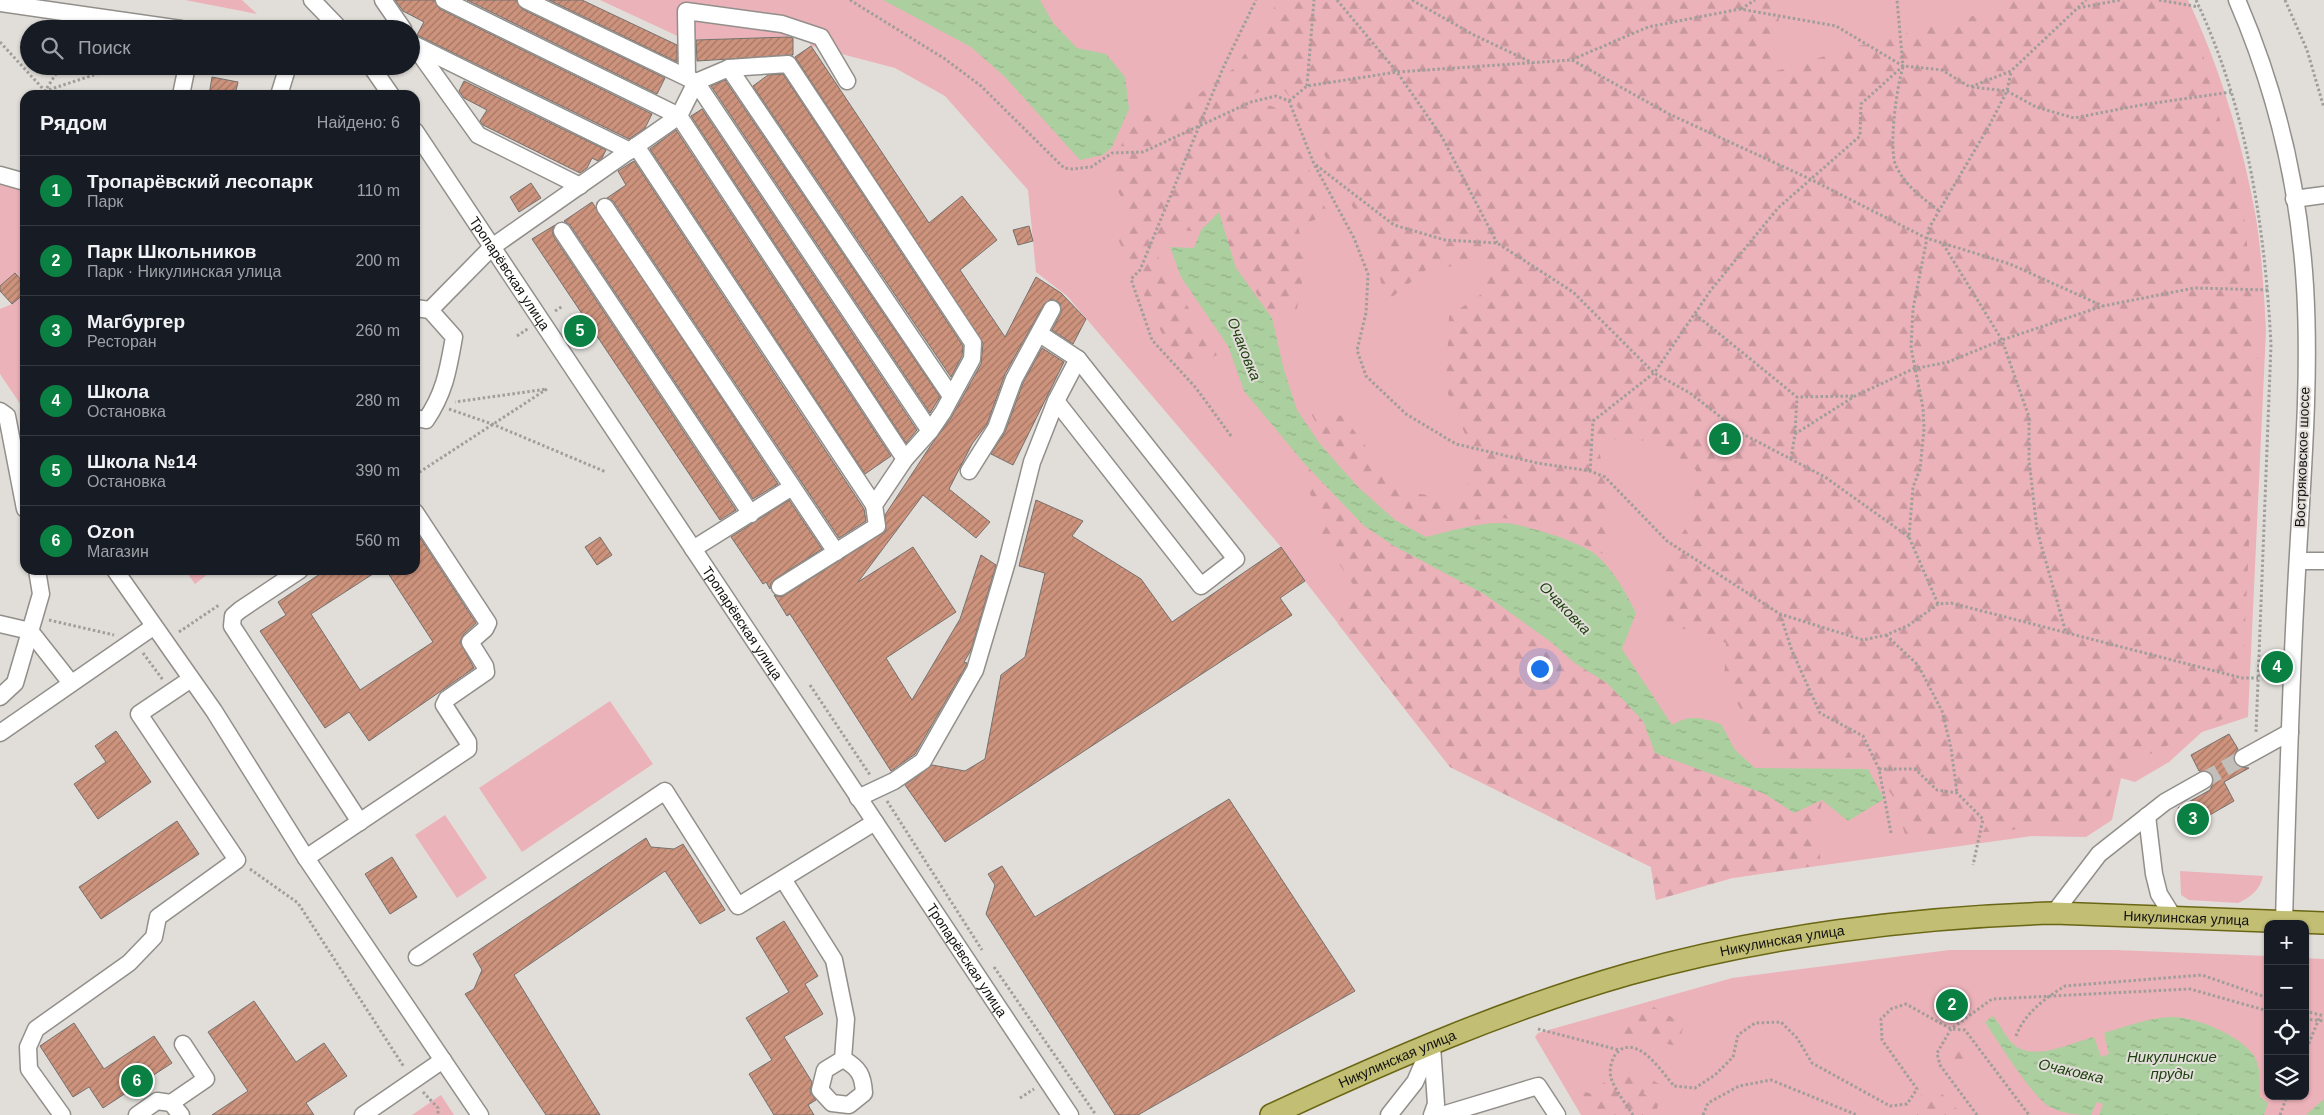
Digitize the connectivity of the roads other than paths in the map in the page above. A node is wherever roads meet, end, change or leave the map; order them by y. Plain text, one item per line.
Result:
1 (312, 0) edge
2 (383, 0) edge
3 (444, 0) edge
4 (526, 0) edge
5 (2237, 0) edge
6 (0, 3) edge
7 (118, 20) edge
8 (327, 20) edge
9 (397, 20) edge
10 (420, 47) edge
11 (420, 54) edge
12 (729, 68) junction
13 (185, 75) edge
14 (285, 75) edge
15 (377, 75) edge
16 (691, 80) junction
17 (847, 81) dead end
18 (181, 90) edge
19 (281, 90) edge
20 (388, 90) edge
21 (679, 116) junction
22 (420, 139) edge
23 (633, 148) junction
24 (0, 175) edge
25 (20, 181) edge
26 (580, 186) junction
27 (2324, 195) edge
28 (2294, 199) junction
29 (604, 207) dead end
30 (562, 231) dead end
31 (492, 247) junction
32 (423, 309) edge
33 (1052, 309) dead end
34 (1040, 334) junction
35 (1078, 359) junction
36 (951, 396) junction
37 (1056, 401) junction
38 (2, 411) edge
39 (420, 419) edge
40 (930, 431) junction
41 (20, 434) edge
42 (906, 459) junction
43 (969, 471) dead end
44 (792, 487) junction
45 (20, 488) edge
46 (874, 505) junction
47 (750, 514) junction
48 (420, 520) edge
49 (693, 549) junction
50 (836, 552) junction
51 (2298, 561) junction
52 (2324, 561) edge
53 (38, 575) edge
54 (118, 575) edge
55 (292, 575) edge
56 (780, 587) dead end
57 (0, 624) edge
58 (32, 624) junction
59 (155, 629) junction
60 (191, 679) junction
61 (71, 683) junction
62 (0, 697) edge
63 (2290, 732) junction
64 (0, 733) edge
65 (2249, 754) tunnel mouth
66 (2204, 780) tunnel mouth
67 (858, 798) junction
68 (2147, 816) junction
69 (360, 822) junction
70 (875, 822) junction
71 (306, 858) junction
72 (783, 879) junction
73 (2054, 912) junction
74 (2174, 918) junction
75 (2284, 920) edge
76 (2264, 921) edge
77 (2309, 923) edge
78 (2324, 923) edge
79 (417, 957) dead end
80 (1432, 1043) junction
81 (183, 1044) dead end
82 (843, 1059) dead end
83 (443, 1060) junction
84 (176, 1109) edge
85 (62, 1115) edge
86 (137, 1115) edge
87 (363, 1115) edge
88 (480, 1115) edge
89 (1070, 1115) edge
90 (1271, 1115) edge
91 (1389, 1115) edge
92 (1432, 1115) edge
93 (1442, 1115) edge
94 (1556, 1115) edge

1 - 8 street
2 - 9 street
3 - 21 street
4 - 16 street
5 - 28 street, Востряковское шоссе
6 - 7 street
10 - 23 street
11 - 26 street
12 - 16 street
12 - 36 street
12 - 36 street
13 - 18 street
14 - 19 street
15 - 20 street
16 - 17 street
16 - 21 street
16 - 40 street
21 - 23 street
21 - 42 street
22 - 31 street, Тропарёвская улица
23 - 26 street
23 - 46 street
24 - 25 street
26 - 31 street
27 - 28 street
28 - 51 street, Востряковское шоссе
29 - 44 street
30 - 47 street
31 - 32 street
31 - 49 street, Тропарёвская улица
32 - 39 street
33 - 34 street
34 - 35 street
34 - 43 street
35 - 37 street
35 - 37 street
36 - 40 street
37 - 67 street
38 - 41 street
38 - 45 street
40 - 42 street
42 - 46 street
44 - 47 street
44 - 50 street
46 - 50 street
47 - 49 street
48 - 69 street
49 - 67 street, Тропарёвская улица
50 - 56 street
51 - 52 street
51 - 63 street, Востряковское шоссе
53 - 58 street
54 - 59 street
55 - 69 street
57 - 58 street
58 - 61 street
58 - 62 street
59 - 60 street
59 - 61 street
60 - 71 street
60 - 85 street
61 - 64 street
63 - 65 street
63 - 75 street, Востряковское шоссе
66 - 68 street
67 - 70 street, Тропарёвская улица
68 - 73 street
68 - 74 street
69 - 71 street
70 - 72 street
70 - 89 street, Тропарёвская улица
71 - 83 street
72 - 79 street
72 - 82 street
73 - 74 main road, Никулинская улица
73 - 80 main road, Никулинская улица
74 - 76 main road, Никулинская улица
77 - 78 main road, Никулинская улица
80 - 90 main road, Никулинская улица
80 - 91 street
80 - 92 street
81 - 84 street
83 - 87 street
83 - 88 street
84 - 86 street
93 - 94 street

